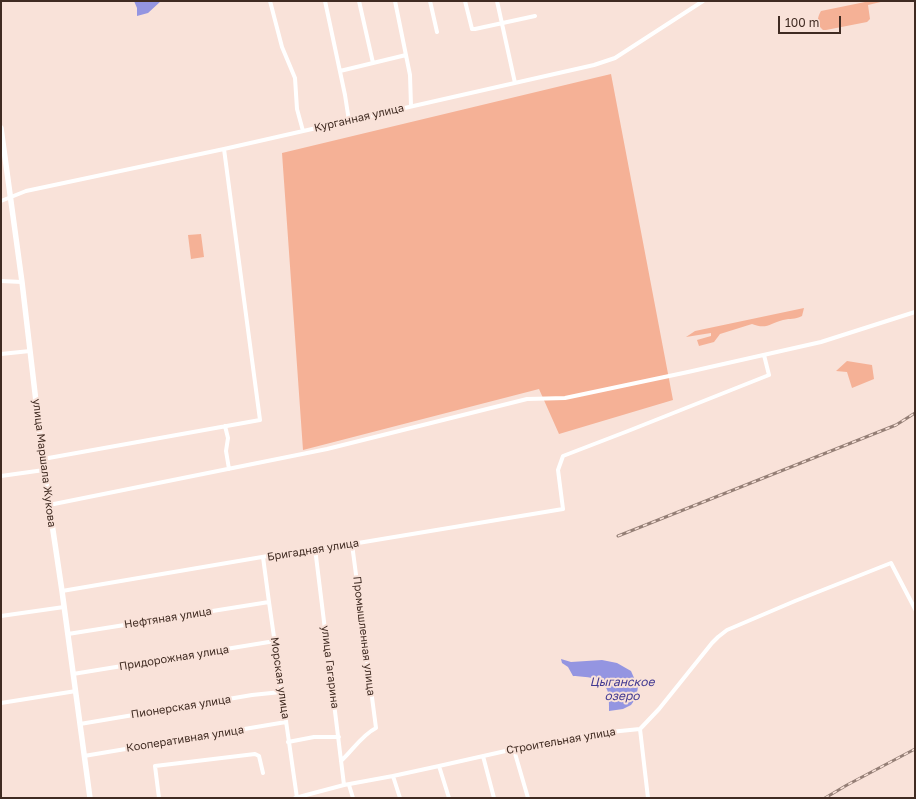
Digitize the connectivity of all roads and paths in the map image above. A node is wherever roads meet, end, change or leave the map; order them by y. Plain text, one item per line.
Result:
1 (270, 1) edge
2 (325, 1) edge
3 (359, 1) edge
4 (395, 1) edge
5 (430, 1) edge
6 (465, 1) edge
7 (497, 1) edge
8 (703, 1) edge
9 (535, 16) dead end
10 (502, 24) junction
11 (438, 32) dead end
12 (406, 55) junction
13 (373, 63) junction
14 (340, 71) junction
15 (515, 83) junction
16 (411, 106) junction
17 (349, 121) junction
18 (1, 128) edge
19 (303, 131) junction
20 (224, 149) junction
21 (11, 196) junction
22 (1, 200) edge
23 (1, 281) edge
24 (22, 282) junction
25 (915, 312) edge
26 (30, 350) junction
27 (1, 354) edge
28 (764, 355) junction
29 (225, 426) junction
30 (43, 459) junction
31 (229, 469) junction
32 (44, 470) junction
33 (1, 476) edge
34 (49, 505) junction
35 (352, 544) junction
36 (314, 548) junction
37 (263, 557) junction
38 (62, 591) junction
39 (269, 602) junction
40 (64, 607) junction
41 (915, 609) edge
42 (1, 616) edge
43 (68, 634) junction
44 (275, 641) junction
45 (73, 674) junction
46 (76, 691) junction
47 (282, 692) junction
48 (1, 703) edge
49 (286, 722) junction
50 (80, 724) junction
51 (640, 729) junction
52 (339, 737) junction
53 (288, 742) junction
54 (514, 750) junction
55 (84, 756) junction
56 (483, 756) junction
57 (341, 761) junction
58 (439, 766) junction
59 (263, 773) dead end
60 (393, 776) junction
61 (344, 785) junction
62 (349, 785) junction
63 (90, 798) edge
64 (159, 798) edge
65 (296, 798) edge
66 (353, 798) edge
67 (400, 798) edge
68 (448, 798) edge
69 (494, 798) edge
70 (528, 798) edge
71 (648, 798) edge

1 - 19 street
2 - 14 street
3 - 13 street
4 - 12 street
5 - 11 street
6 - 10 street
7 - 10 street
8 - 15 street, Курганная улица
9 - 10 street
10 - 15 street
12 - 13 street
12 - 16 street
13 - 14 street
14 - 17 street
15 - 16 street, Курганная улица
16 - 17 street, Курганная улица
17 - 19 street, Курганная улица
18 - 21 main road, улица Маршала Жукова
19 - 20 street, Курганная улица
20 - 21 street, Курганная улица
20 - 29 street
21 - 22 street, Курганная улица
21 - 24 main road, улица Маршала Жукова
23 - 24 street
24 - 26 main road, улица Маршала Жукова
25 - 28 street
26 - 27 street
26 - 30 main road, улица Маршала Жукова
28 - 31 street
28 - 35 street, Бригадная улица
29 - 30 street
29 - 31 street
30 - 32 main road, улица Маршала Жукова
31 - 34 street
32 - 33 street
32 - 34 main road, улица Маршала Жукова
34 - 38 main road, улица Маршала Жукова
35 - 36 street, Бригадная улица
35 - 57 street, Промышленная улица
36 - 37 street, Бригадная улица
36 - 52 street, улица Гагарина
37 - 38 street, Бригадная улица
37 - 39 street, Морская улица
38 - 40 main road, улица Маршала Жукова
39 - 43 street, Нефтяная улица
39 - 44 street, Морская улица
40 - 42 street
40 - 43 main road, улица Маршала Жукова
41 - 51 street
43 - 45 main road, улица Маршала Жукова
44 - 45 street, Придорожная улица
44 - 47 street, Морская улица
45 - 46 main road, улица Маршала Жукова
46 - 48 street
46 - 50 main road, улица Маршала Жукова
47 - 49 street, Морская улица
47 - 50 street, Пионерская улица
49 - 53 street, Морская улица
49 - 55 street, Кооперативная улица
50 - 55 main road, улица Маршала Жукова
51 - 54 street, Строительная улица
51 - 71 street
52 - 53 street
52 - 57 street, улица Гагарина
53 - 65 street, Морская улица
54 - 56 street, Строительная улица
54 - 70 street
55 - 63 main road, улица Маршала Жукова
56 - 58 street, Строительная улица
56 - 69 street
57 - 61 street, улица Гагарина
58 - 60 street, Строительная улица
58 - 68 street
59 - 64 street
60 - 62 street, Строительная улица
60 - 67 street
61 - 62 street, Строительная улица
61 - 65 street, Строительная улица
62 - 66 street

